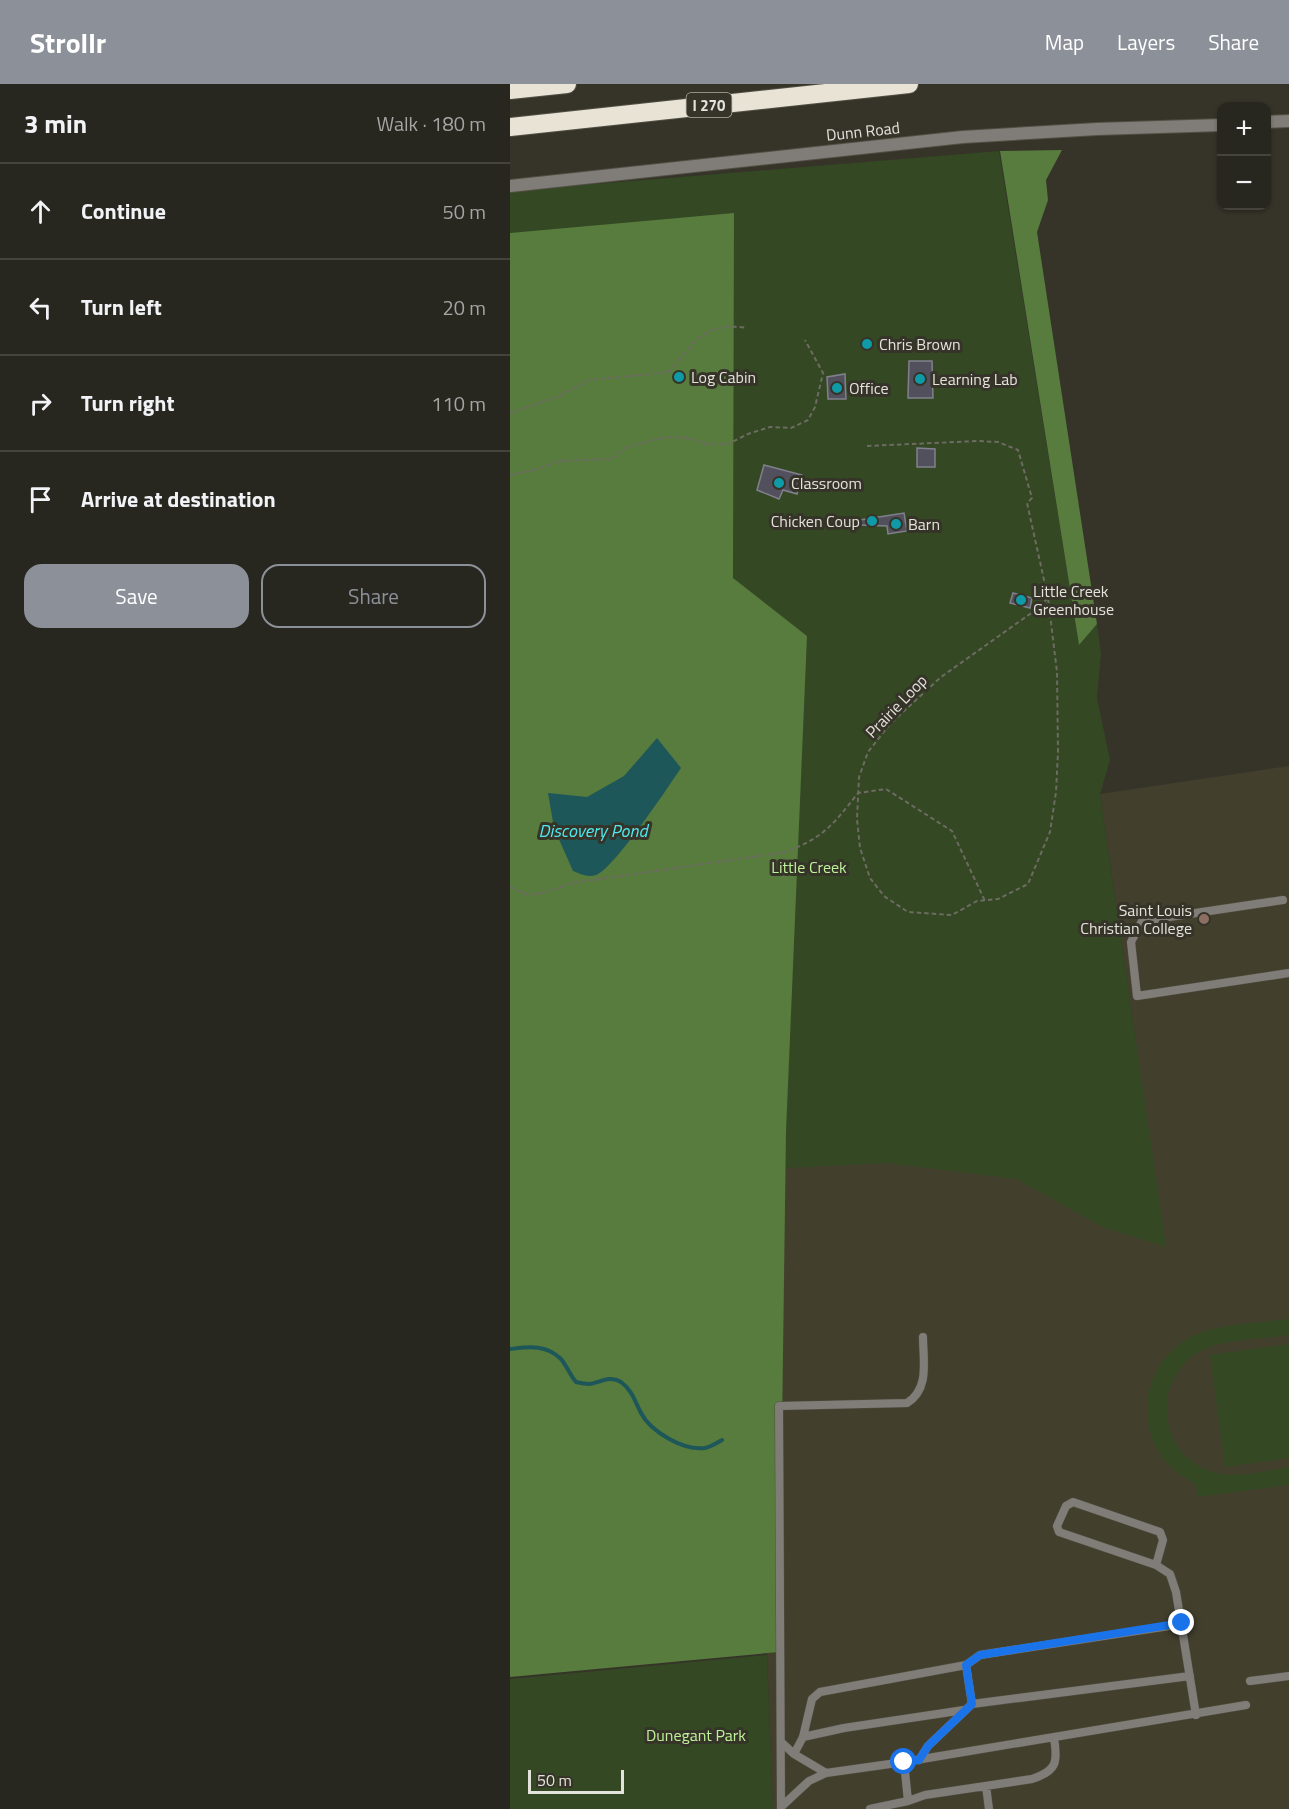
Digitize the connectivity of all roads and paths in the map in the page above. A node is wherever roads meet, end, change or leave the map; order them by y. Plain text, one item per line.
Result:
1 (567, 84) edge
2 (909, 84) edge
3 (510, 90) edge
4 (1289, 121) edge
5 (1271, 122) edge
6 (1217, 125) edge
7 (510, 127) edge
8 (510, 186) edge
9 (747, 328) dead end
10 (805, 339) dead end
11 (510, 413) edge
12 (867, 446) dead end
13 (510, 475) edge
14 (1048, 598) junction
15 (858, 794) junction
16 (510, 886) edge
17 (1283, 900) dead end
18 (985, 901) junction
19 (1289, 973) edge
20 (923, 1337) dead end
21 (1156, 1565) junction
22 (1182, 1623) junction
23 (966, 1665) junction
24 (1190, 1676) junction
25 (1289, 1676) edge
26 (1250, 1681) dead end
27 (972, 1704) junction
28 (1246, 1705) dead end
29 (964, 1710) junction
30 (1196, 1715) junction
31 (803, 1737) junction
32 (1054, 1738) junction
33 (781, 1742) junction
34 (794, 1754) junction
35 (919, 1760) junction
36 (904, 1762) junction
37 (826, 1773) junction
38 (986, 1786) junction
39 (908, 1801) junction
40 (782, 1808) edge
41 (870, 1809) edge
42 (989, 1809) edge

1 - 3 highway
2 - 7 highway, I 270
4 - 5 street
6 - 8 street, Dunn Road
9 - 11 path
10 - 13 path
12 - 14 path, Prairie Loop
14 - 15 path, Prairie Loop
14 - 18 path, Prairie Loop
15 - 16 path
15 - 18 path
15 - 18 path, Prairie Loop
17 - 19 lane
20 - 33 lane
21 - 21 lane
21 - 22 lane
22 - 23 lane
22 - 24 lane
23 - 27 lane
23 - 31 lane
24 - 27 lane
24 - 30 lane
25 - 26 lane
27 - 29 lane
28 - 30 lane
29 - 31 lane
29 - 35 lane
30 - 32 lane
31 - 34 lane
32 - 35 lane
32 - 38 lane
33 - 34 lane
33 - 40 lane
34 - 37 lane
35 - 36 lane
36 - 37 lane
36 - 39 lane
37 - 40 lane
38 - 39 lane
38 - 42 lane
39 - 41 lane

